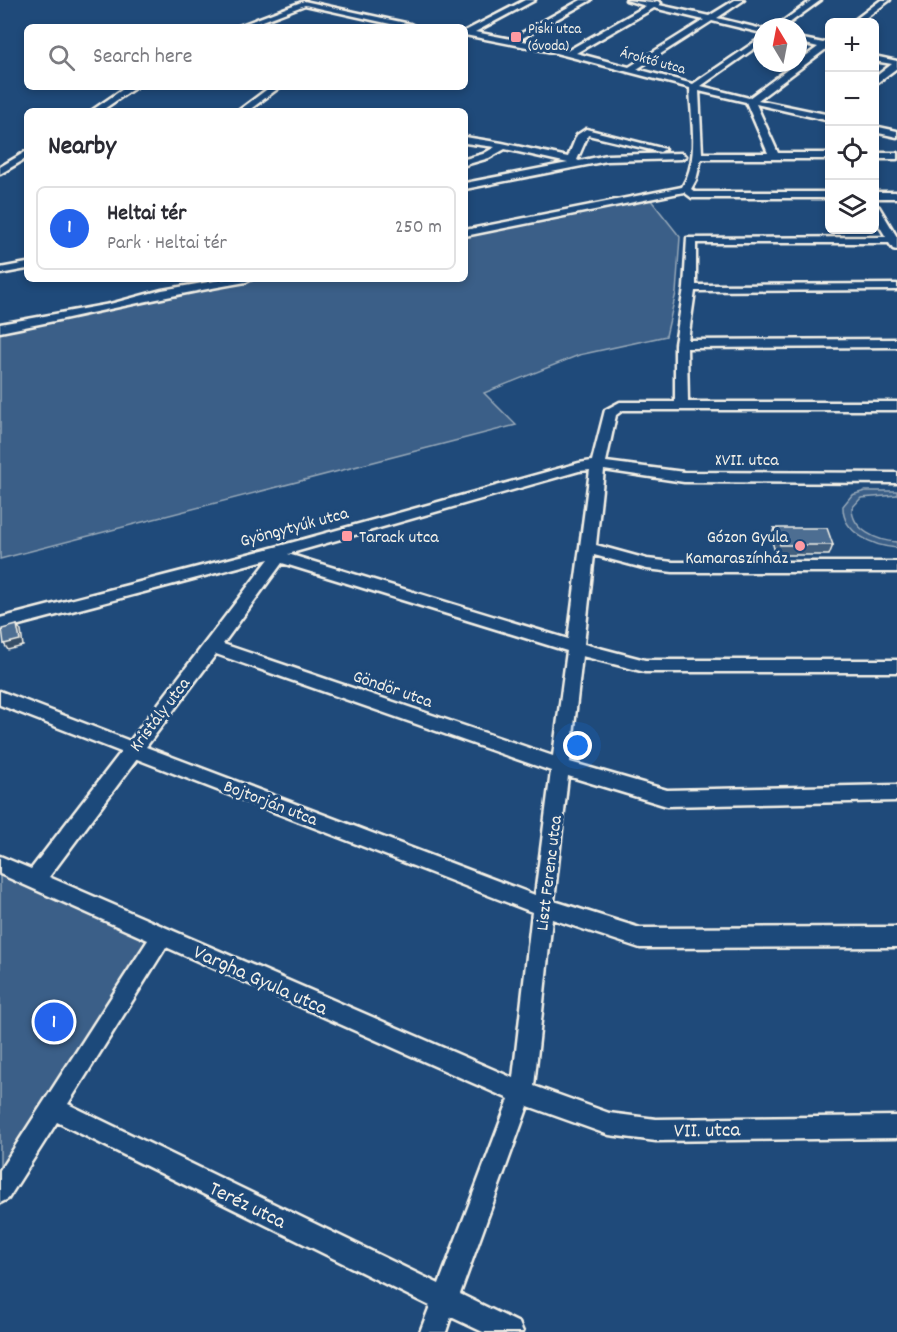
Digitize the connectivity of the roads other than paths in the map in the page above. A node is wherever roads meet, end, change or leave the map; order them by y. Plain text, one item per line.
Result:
1 (531, 0) edge
2 (587, 0) edge
3 (630, 0) edge
4 (663, 0) edge
5 (740, 0) edge
6 (818, 0) edge
7 (886, 0) edge
8 (654, 5) junction
9 (792, 18) edge
10 (861, 18) edge
11 (710, 19) junction
12 (248, 24) edge
13 (392, 24) edge
14 (753, 29) edge
15 (468, 32) edge
16 (468, 33) edge
17 (512, 41) junction
18 (807, 42) edge
19 (825, 44) edge
20 (753, 45) edge
21 (825, 47) edge
22 (570, 53) junction
23 (879, 59) edge
24 (897, 64) edge
25 (630, 70) junction
26 (879, 79) edge
27 (694, 87) junction
28 (127, 90) edge
29 (268, 90) edge
30 (750, 101) junction
31 (100, 108) edge
32 (246, 108) edge
33 (825, 120) edge
34 (879, 130) edge
35 (897, 134) edge
36 (468, 140) edge
37 (501, 147) junction
38 (24, 156) edge
39 (696, 156) junction
40 (774, 156) junction
41 (825, 156) edge
42 (879, 156) edge
43 (897, 156) edge
44 (468, 161) edge
45 (575, 162) junction
46 (0, 171) edge
47 (468, 185) edge
48 (686, 189) junction
49 (825, 195) edge
50 (879, 195) edge
51 (897, 195) edge
52 (879, 215) edge
53 (468, 231) edge
54 (895, 242) edge
55 (24, 267) edge
56 (0, 271) edge
57 (228, 282) edge
58 (897, 287) edge
59 (690, 288) junction
60 (0, 328) edge
61 (897, 343) edge
62 (681, 344) junction
63 (682, 406) junction
64 (897, 406) edge
65 (598, 465) junction
66 (897, 478) edge
67 (589, 548) junction
68 (282, 553) junction
69 (897, 567) edge
70 (0, 624) edge
71 (211, 646) junction
72 (576, 648) junction
73 (897, 666) edge
74 (0, 698) edge
75 (133, 748) junction
76 (562, 767) junction
77 (897, 793) edge
78 (0, 865) edge
79 (35, 880) junction
80 (543, 907) junction
81 (162, 936) junction
82 (897, 936) edge
83 (522, 1093) junction
84 (53, 1108) junction
85 (897, 1127) edge
86 (0, 1191) edge
87 (444, 1300) junction
88 (432, 1332) edge
89 (510, 1332) edge

1 - 15 street, Ároktő utca
2 - 17 street
3 - 8 street
4 - 8 street
5 - 11 street
6 - 9 street
7 - 10 street
8 - 11 street
8 - 22 street
11 - 14 street
11 - 25 street
12 - 13 street
16 - 17 street, Ároktő utca
17 - 22 street, Ároktő utca
18 - 19 street
20 - 27 street
21 - 30 street
22 - 25 street, Ároktő utca
23 - 24 street
24 - 26 street
25 - 27 street, Ároktő utca
27 - 30 street, Ároktő utca
27 - 39 street
28 - 31 street
29 - 32 street
30 - 33 street, Ároktő utca
30 - 40 street
34 - 35 street
36 - 37 street
37 - 44 street
37 - 45 street
38 - 46 street
39 - 40 street
39 - 48 street
40 - 41 street
42 - 43 street
45 - 45 street
45 - 47 street
48 - 49 street
48 - 53 street
50 - 51 street
52 - 54 street
54 - 59 street
55 - 56 street
57 - 60 street
58 - 59 street
59 - 62 street
61 - 62 street
62 - 63 street
63 - 64 street
63 - 65 street, Liszt Ferenc utca
65 - 66 street, XVII. utca
65 - 67 street, Liszt Ferenc utca
65 - 68 street, Gyöngytyúk utca
67 - 69 street
67 - 72 street, Liszt Ferenc utca
68 - 70 street, Gyöngytyúk utca
68 - 71 street, Kristály utca
68 - 72 street
71 - 75 street, Kristály utca
71 - 76 street, Göndör utca
72 - 73 street
72 - 76 street, Liszt Ferenc utca
74 - 75 street, Bojtorján utca
75 - 79 street, Kristály utca
75 - 80 street, Bojtorján utca
76 - 77 street, Göndör utca
76 - 80 street, Liszt Ferenc utca
78 - 79 street, Vargha Gyula utca
79 - 81 street, Vargha Gyula utca
80 - 82 street, Bojtorján utca
80 - 83 street, Liszt Ferenc utca
81 - 83 street, Vargha Gyula utca
81 - 84 street
83 - 85 street, VII. utca
83 - 87 street, Liszt Ferenc utca
84 - 86 street
84 - 87 street, Teréz utca
87 - 88 street, Liszt Ferenc utca
87 - 89 street, Teréz utca

